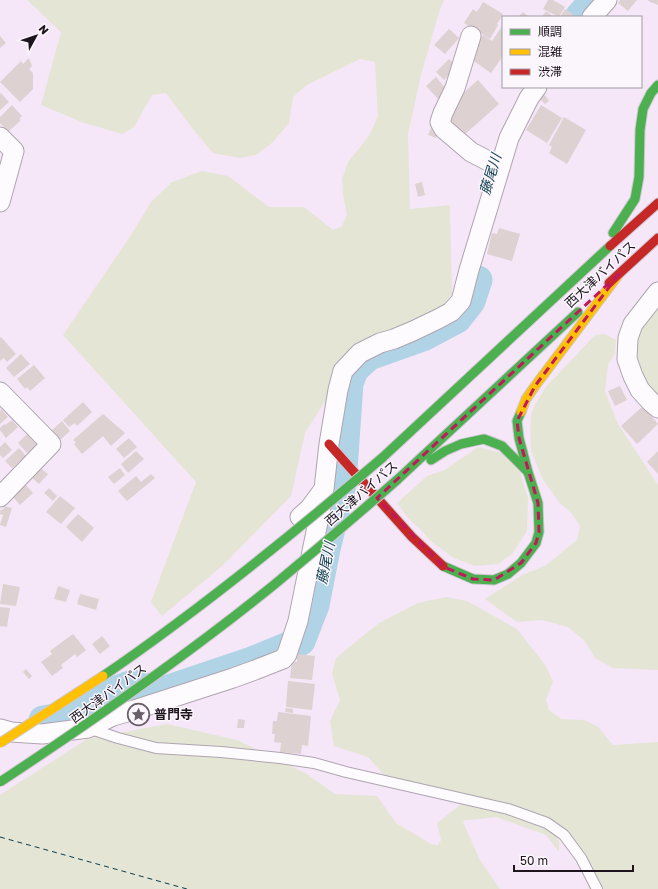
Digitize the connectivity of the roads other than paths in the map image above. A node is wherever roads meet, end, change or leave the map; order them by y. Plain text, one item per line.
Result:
1 (607, 0) edge
2 (593, 16) edge
3 (471, 36) dead end
4 (658, 85) edge
5 (536, 88) edge
6 (0, 137) edge
7 (495, 164) junction
8 (0, 202) edge
9 (658, 203) edge
10 (658, 238) edge
11 (594, 260) junction
12 (619, 274) junction
13 (658, 292) edge
14 (0, 392) edge
15 (658, 408) edge
16 (331, 447) junction
17 (528, 472) junction
18 (397, 480) junction
19 (324, 489) junction
20 (0, 498) edge
21 (88, 728) junction
22 (8, 731) edge
23 (0, 743) edge
24 (0, 782) edge
25 (597, 889) edge

1 - 2 street
3 - 7 street
4 - 11 highway
5 - 7 street
6 - 8 street
7 - 16 street
9 - 11 highway, 西大津バイパス
10 - 12 highway, 西大津バイパス
11 - 23 highway, 西大津バイパス, bridge
12 - 17 highway
12 - 18 highway, 西大津バイパス
13 - 15 street
14 - 20 street
16 - 17 highway
16 - 19 street
17 - 18 highway
18 - 24 highway, 西大津バイパス, bridge
19 - 21 street
19 - 22 street
21 - 22 street
21 - 25 lane

